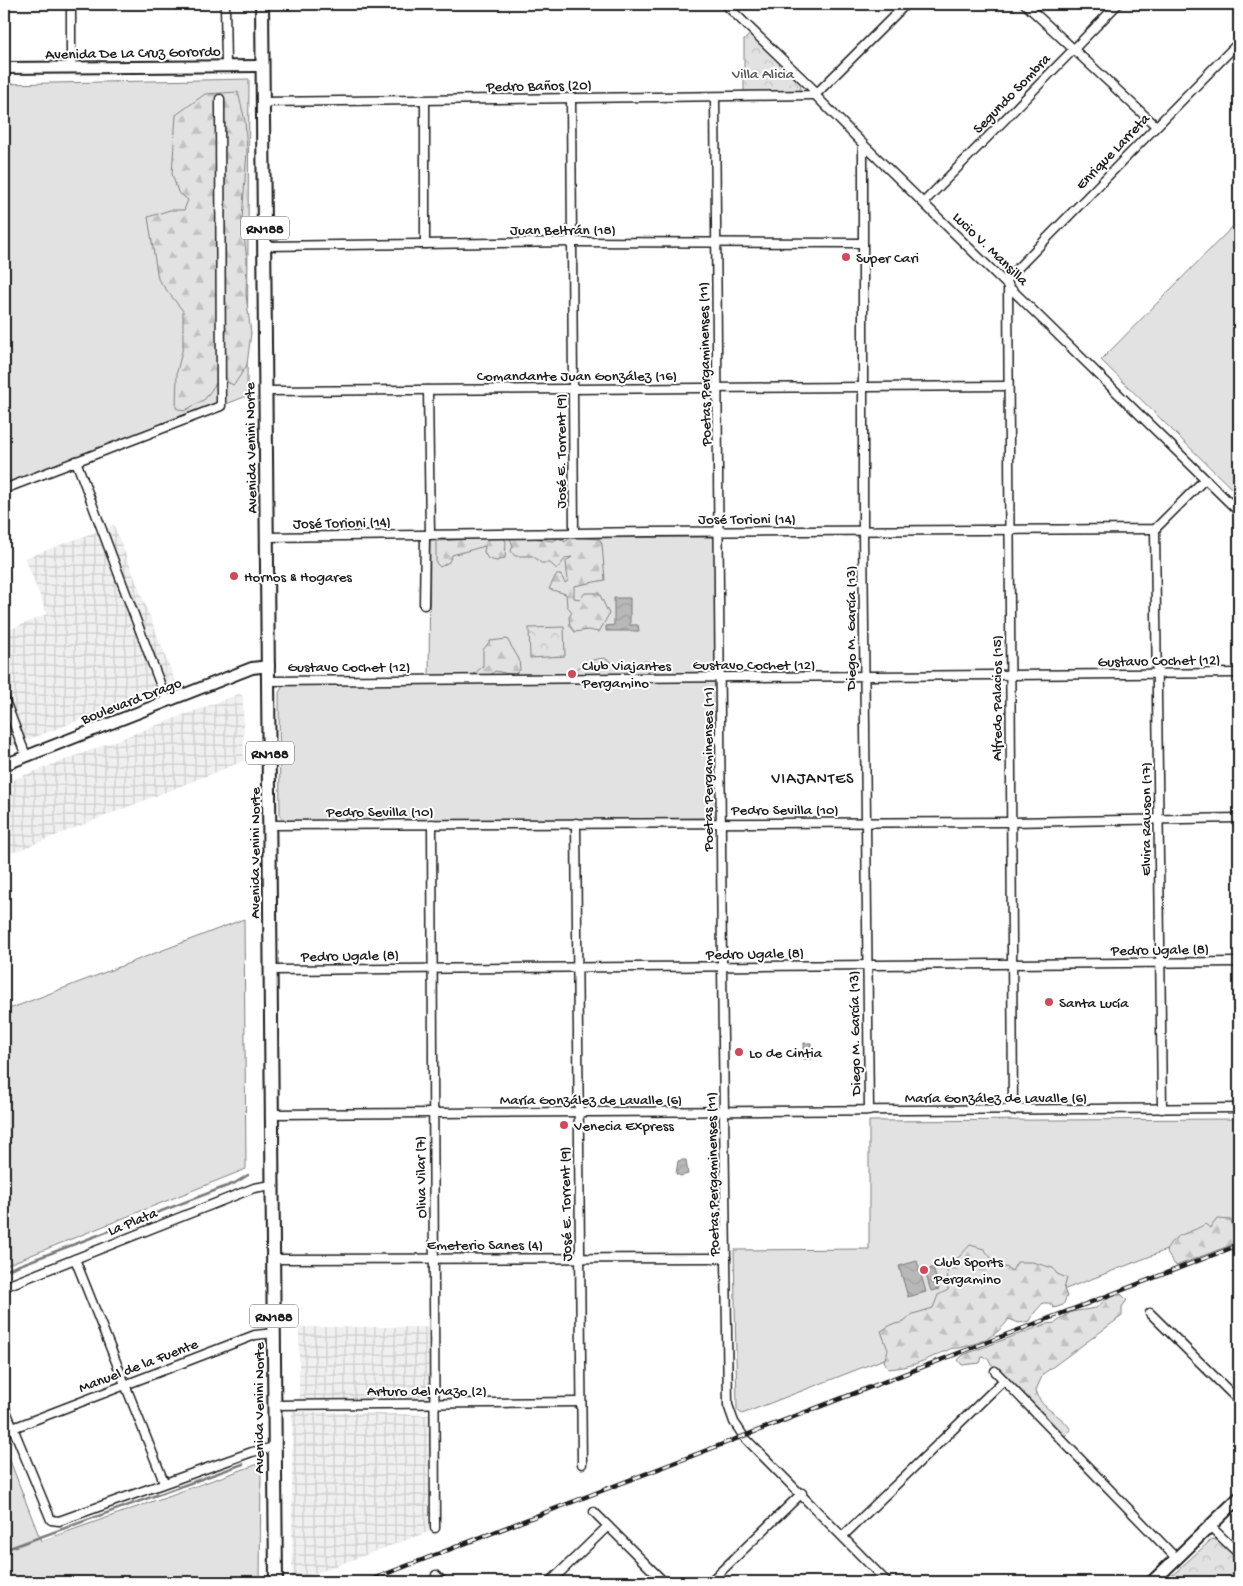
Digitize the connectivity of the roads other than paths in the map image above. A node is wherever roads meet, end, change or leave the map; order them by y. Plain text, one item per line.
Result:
1 (71, 4) edge
2 (225, 4) edge
3 (262, 4) edge
4 (725, 4) edge
5 (906, 4) edge
6 (1025, 4) edge
7 (1118, 4) edge
8 (1239, 42) edge
9 (1073, 50) junction
10 (226, 66) junction
11 (263, 66) junction
12 (4, 68) edge
13 (71, 68) junction
14 (816, 96) junction
15 (715, 97) junction
16 (220, 99) dead end
17 (571, 99) junction
18 (425, 101) junction
19 (263, 102) junction
20 (1156, 126) junction
21 (863, 144) junction
22 (924, 202) junction
23 (572, 242) junction
24 (716, 243) junction
25 (862, 243) junction
26 (424, 244) junction
27 (265, 246) junction
28 (1007, 283) junction
29 (1008, 386) junction
30 (863, 387) junction
31 (573, 388) junction
32 (718, 388) junction
33 (428, 390) junction
34 (266, 391) junction
35 (76, 461) junction
36 (1205, 479) junction
37 (4, 490) edge
38 (1239, 512) edge
39 (1009, 530) junction
40 (1156, 530) junction
41 (719, 532) junction
42 (863, 532) junction
43 (574, 533) junction
44 (427, 535) junction
45 (268, 538) junction
46 (424, 605) dead end
47 (269, 666) junction
48 (1239, 673) edge
49 (1158, 674) junction
50 (1009, 676) junction
51 (864, 677) junction
52 (720, 678) junction
53 (269, 681) junction
54 (4, 698) edge
55 (167, 702) junction
56 (26, 756) junction
57 (4, 765) edge
58 (1239, 818) edge
59 (1158, 820) junction
60 (865, 822) junction
61 (1011, 822) junction
62 (576, 823) junction
63 (721, 823) junction
64 (432, 824) junction
65 (270, 826) junction
66 (1239, 962) edge
67 (1159, 963) junction
68 (867, 965) junction
69 (1013, 965) junction
70 (433, 968) junction
71 (578, 968) junction
72 (722, 968) junction
73 (271, 970) junction
74 (1239, 1108) edge
75 (1162, 1109) junction
76 (725, 1111) junction
77 (869, 1111) junction
78 (1013, 1111) junction
79 (578, 1112) junction
80 (272, 1114) junction
81 (433, 1114) junction
82 (272, 1185) junction
83 (435, 1258) junction
84 (580, 1258) junction
85 (726, 1258) junction
86 (75, 1259) junction
87 (273, 1259) junction
88 (4, 1287) edge
89 (1150, 1313) dead end
90 (274, 1333) junction
91 (995, 1371) dead end
92 (1004, 1380) junction
93 (125, 1385) junction
94 (1239, 1401) edge
95 (581, 1402) junction
96 (436, 1403) junction
97 (274, 1405) junction
98 (4, 1406) edge
99 (13, 1428) junction
100 (275, 1447) junction
101 (582, 1464) dead end
102 (164, 1482) junction
103 (802, 1493) junction
104 (1239, 1498) edge
105 (594, 1512) dead end
106 (608, 1526) junction
107 (1210, 1526) junction
108 (435, 1528) dead end
109 (843, 1536) junction
110 (1239, 1554) edge
111 (1176, 1558) junction
112 (436, 1575) dead end
113 (1239, 1577) edge
114 (276, 1582) edge
115 (443, 1582) edge
116 (550, 1582) edge
117 (664, 1582) edge
118 (710, 1582) edge
119 (888, 1582) edge
120 (1152, 1582) edge
121 (1234, 1582) edge

1 - 13 street
2 - 10 street
3 - 11 highway, Avenida Venini Norte / RN188
4 - 14 street, Lucio V. Mansilla
5 - 14 street
6 - 9 street
7 - 9 street, Segundo Sombra
8 - 20 street, Enrique Larreta
9 - 20 street
9 - 22 street, Segundo Sombra
10 - 11 main road, Avenida De La Cruz Gorordo
10 - 13 main road, Avenida De La Cruz Gorordo
11 - 19 highway, Avenida Venini Norte / RN188
12 - 13 main road, Avenida De La Cruz Gorordo
14 - 15 street, Pedro Baños (20)
14 - 21 street, Lucio V. Mansilla
15 - 17 street, Pedro Baños (20)
15 - 24 street, Poetas Pergaminenses (11)
16 - 35 street
17 - 18 street, Pedro Baños (20)
17 - 23 street, José E. Torrent (9)
18 - 19 street, Pedro Baños (20)
18 - 26 street
19 - 27 highway, Avenida Venini Norte / RN188
20 - 28 street, Enrique Larreta
21 - 22 street, Lucio V. Mansilla
21 - 25 street, Diego M. García (13)
22 - 28 street, Lucio V. Mansilla
23 - 24 street, Juan Beltrán (18)
23 - 26 street, Juan Beltrán (18)
23 - 31 street, José E. Torrent (9)
24 - 25 street, Juan Beltrán (18)
24 - 32 street, Poetas Pergaminenses (11)
25 - 30 street, Diego M. García (13)
26 - 27 street, Juan Beltrán (18)
27 - 34 highway, Avenida Venini Norte / RN188
28 - 29 street, Alfredo Palacios (15)
28 - 36 street, Lucio V. Mansilla
29 - 30 street, Comandante Juan González (16)
29 - 39 street, Alfredo Palacios (15)
30 - 32 street, Comandante Juan González (16)
30 - 42 street, Diego M. García (13)
31 - 32 street, Comandante Juan González (16)
31 - 33 street, Comandante Juan González (16)
31 - 43 street, José E. Torrent (9)
32 - 41 street, Poetas Pergaminenses (11)
33 - 34 street, Comandante Juan González (16)
33 - 44 street
34 - 45 highway, Avenida Venini Norte / RN188
35 - 37 street
35 - 55 street
36 - 38 street, Lucio V. Mansilla
36 - 40 street
39 - 40 street, José Torioni (14)
39 - 42 street, José Torioni (14)
39 - 50 street, Alfredo Palacios (15)
40 - 49 street, Elvira Rawson (17)
41 - 42 street, José Torioni (14)
41 - 43 street, José Torioni (14)
41 - 52 street, Poetas Pergaminenses (11)
42 - 51 street, Diego M. García (13)
43 - 44 street, José Torioni (14)
44 - 45 street, José Torioni (14)
44 - 46 street
45 - 47 highway, Avenida Venini Norte / RN188
47 - 53 highway, Avenida Venini Norte / RN188
47 - 55 main road, Boulevard Drago
48 - 49 street, Gustavo Cochet (12)
49 - 50 street, Gustavo Cochet (12)
49 - 59 street, Elvira Rawson (17)
50 - 51 street, Gustavo Cochet (12)
50 - 61 street, Alfredo Palacios (15)
51 - 52 street, Gustavo Cochet (12)
51 - 60 street, Diego M. García (13)
52 - 53 street, Gustavo Cochet (12)
52 - 63 street, Poetas Pergaminenses (11)
53 - 65 highway, Avenida Venini Norte / RN188
54 - 56 street
55 - 56 main road, Boulevard Drago
56 - 57 main road, Boulevard Drago
58 - 59 street, Pedro Sevilla (10)
59 - 61 street, Pedro Sevilla (10)
59 - 67 street, Elvira Rawson (17)
60 - 61 street, Pedro Sevilla (10)
60 - 63 street, Pedro Sevilla (10)
60 - 68 street, Diego M. García (13)
61 - 69 street, Alfredo Palacios (15)
62 - 63 street, Pedro Sevilla (10)
62 - 64 street, Pedro Sevilla (10)
62 - 71 street, José E. Torrent (9)
63 - 72 street, Poetas Pergaminenses (11)
64 - 65 street, Pedro Sevilla (10)
64 - 70 street, Oliva Vilar (7)
65 - 73 highway, Avenida Venini Norte / RN188
66 - 67 street, Pedro Ugale (8)
67 - 69 street, Pedro Ugale (8)
67 - 75 street, Elvira Rawson (17)
68 - 69 street, Pedro Ugale (8)
68 - 72 street, Pedro Ugale (8)
68 - 77 street, Diego M. García (13)
69 - 78 street, Alfredo Palacios (15)
70 - 71 street, Pedro Ugale (8)
70 - 73 street, Pedro Ugale (8)
70 - 81 street, Oliva Vilar (7)
71 - 72 street, Pedro Ugale (8)
71 - 79 street, José E. Torrent (9)
72 - 76 street, Poetas Pergaminenses (11)
73 - 80 highway, Avenida Venini Norte / RN188
74 - 75 street, María González de Lavalle (6)
75 - 78 street, María González de Lavalle (6)
76 - 77 street, María González de Lavalle (6)
76 - 79 street, María González de Lavalle (6)
76 - 85 street, Poetas Pergaminenses (11)
77 - 78 street, María González de Lavalle (6)
79 - 81 street, María González de Lavalle (6)
79 - 84 street, José E. Torrent (9)
80 - 81 street, María González de Lavalle (6)
80 - 82 highway, Avenida Venini Norte / RN188
81 - 83 street, Oliva Vilar (7)
82 - 86 street, La Plata
82 - 87 highway, Avenida Venini Norte / RN188
83 - 84 street, Emeterio Sanes (4)
83 - 87 street, Emeterio Sanes (4)
83 - 96 street, Oliva Vilar (7)
84 - 85 street, Emeterio Sanes (4)
84 - 95 street, José E. Torrent (9)
85 - 103 street, Poetas Pergaminenses (11)
86 - 88 street, La Plata
86 - 93 street
87 - 90 highway, Avenida Venini Norte / RN188
89 - 94 street
90 - 93 street, Manuel de la Fuente
90 - 97 highway, Avenida Venini Norte / RN188
91 - 92 street
92 - 109 street
92 - 111 street
93 - 99 street, Manuel de la Fuente
93 - 102 street
95 - 96 street, Arturo del Mazo (2)
95 - 101 street, José E. Torrent (9)
96 - 97 street, Arturo del Mazo (2)
96 - 108 street, Oliva Vilar (7)
97 - 100 highway, Avenida Venini Norte / RN188
98 - 99 street
99 - 102 street
100 - 102 street
100 - 114 highway, Avenida Venini Norte / RN188
103 - 109 street, Poetas Pergaminenses (11)
103 - 118 street
104 - 107 main road
105 - 106 street
106 - 116 street
106 - 117 street
107 - 110 street
107 - 111 main road
109 - 119 street, Poetas Pergaminenses (11)
111 - 120 main road
112 - 115 street
113 - 121 street

